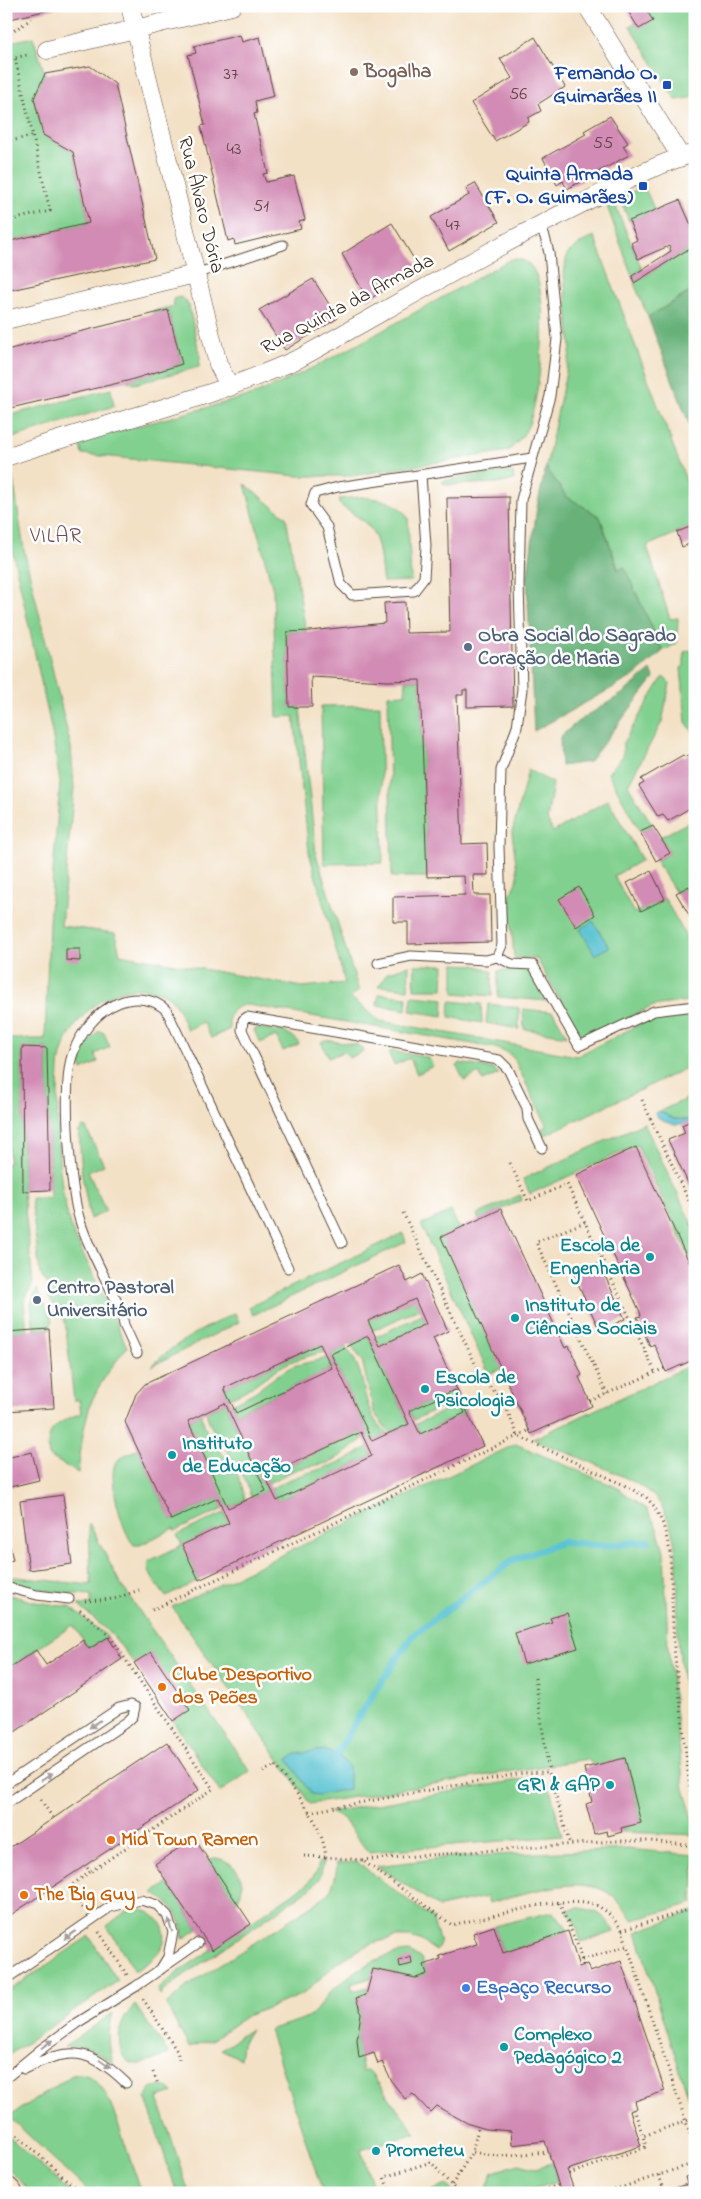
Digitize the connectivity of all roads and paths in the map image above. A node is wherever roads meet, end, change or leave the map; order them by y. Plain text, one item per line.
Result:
1 (130, 6) edge
2 (232, 6) edge
3 (588, 6) edge
4 (30, 19) dead end
5 (135, 30) junction
6 (6, 36) edge
7 (47, 50) dead end
8 (14, 58) dead end
9 (32, 136) junction
10 (6, 142) edge
11 (688, 155) edge
12 (6, 222) edge
13 (538, 225) junction
14 (283, 245) dead end
15 (195, 274) junction
16 (6, 320) edge
17 (230, 387) junction
18 (6, 457) edge
19 (532, 458) junction
20 (421, 475) junction
21 (497, 957) junction
22 (378, 963) dead end
23 (695, 1006) edge
24 (642, 1100) dead end
25 (542, 1148) dead end
26 (510, 1163) dead end
27 (403, 1213) dead end
28 (695, 1214) edge
29 (585, 1222) junction
30 (342, 1243) dead end
31 (288, 1268) dead end
32 (137, 1353) dead end
33 (665, 1368) dead end
34 (655, 1372) junction
35 (607, 1394) junction
36 (590, 1402) dead end
37 (530, 1430) dead end
38 (518, 1436) junction
39 (6, 1587) edge
40 (69, 1599) dead end
41 (152, 1610) dead end
42 (535, 1678) dead end
43 (263, 1772) dead end
44 (549, 1772) junction
45 (6, 1784) edge
46 (32, 1787) junction
47 (695, 1803) edge
48 (6, 1804) edge
49 (309, 1812) junction
50 (53, 1818) dead end
51 (570, 1845) junction
52 (695, 1846) edge
53 (304, 1856) dead end
54 (326, 1857) junction
55 (362, 1860) junction
56 (86, 1866) dead end
57 (78, 1901) dead end
58 (559, 1902) junction
59 (695, 1908) edge
60 (622, 1930) junction
61 (198, 1943) dead end
62 (627, 1946) junction
63 (582, 1960) junction
64 (583, 1966) dead end
65 (160, 1970) junction
66 (6, 1979) edge
67 (153, 2072) dead end
68 (8, 2077) edge
69 (126, 2083) dead end
70 (158, 2084) dead end
71 (634, 2109) dead end
72 (695, 2118) edge
73 (686, 2122) junction
74 (6, 2124) edge
75 (478, 2130) dead end
76 (643, 2136) junction
77 (695, 2149) edge
78 (472, 2152) junction
79 (548, 2152) dead end
80 (695, 2163) edge
81 (569, 2174) dead end
82 (659, 2175) junction
83 (452, 2185) junction
84 (559, 2185) dead end
85 (623, 2187) junction
86 (6, 2190) edge
87 (9, 2193) edge
88 (81, 2193) edge
89 (390, 2193) edge
90 (458, 2193) edge
91 (533, 2193) edge
92 (606, 2193) edge
93 (624, 2193) edge
94 (665, 2193) edge

1 - 5 street, Rua Álvaro Dória
2 - 5 street
3 - 11 street
4 - 6 path
5 - 7 street
5 - 15 street, Rua Álvaro Dória
8 - 9 path
9 - 10 path
9 - 12 path
11 - 13 street, Rua Quinta da Armada
13 - 17 street, Rua Quinta da Armada
13 - 19 lane
14 - 15 lane
15 - 16 street
15 - 17 street, Rua Álvaro Dória
17 - 18 street, Rua Quinta da Armada
19 - 20 lane
19 - 21 lane
20 - 20 lane
21 - 22 lane
21 - 23 lane
24 - 28 path
25 - 30 lane
26 - 29 path
27 - 38 path
29 - 34 path
29 - 35 path
31 - 32 lane
33 - 34 path
34 - 35 path
35 - 36 path
37 - 38 path
38 - 41 path
38 - 47 path
39 - 40 lane
42 - 44 path
43 - 49 path
44 - 49 path
44 - 51 path
46 -> 45 lane
46 - 48 lane
46 - 50 path
49 - 54 path
51 - 52 path
51 - 55 path
53 - 54 path
54 - 55 path
55 - 58 path
56 - 57 path
58 - 60 path
58 - 63 path
59 - 60 path
60 - 62 path
61 - 65 lane
62 - 63 path
62 - 73 path
63 - 64 path
65 -> 66 lane
68 -> 65 lane
67 - 70 path
68 -> 69 lane
71 - 76 path
72 - 73 path
73 - 76 path
73 - 77 path
74 - 88 path
75 - 78 path
76 - 81 path
78 - 79 path
78 - 83 path
80 - 82 path
82 - 85 path
82 - 94 path
83 - 89 path
83 - 90 path
84 - 91 path
85 - 92 path
85 - 93 path
86 - 87 main road

